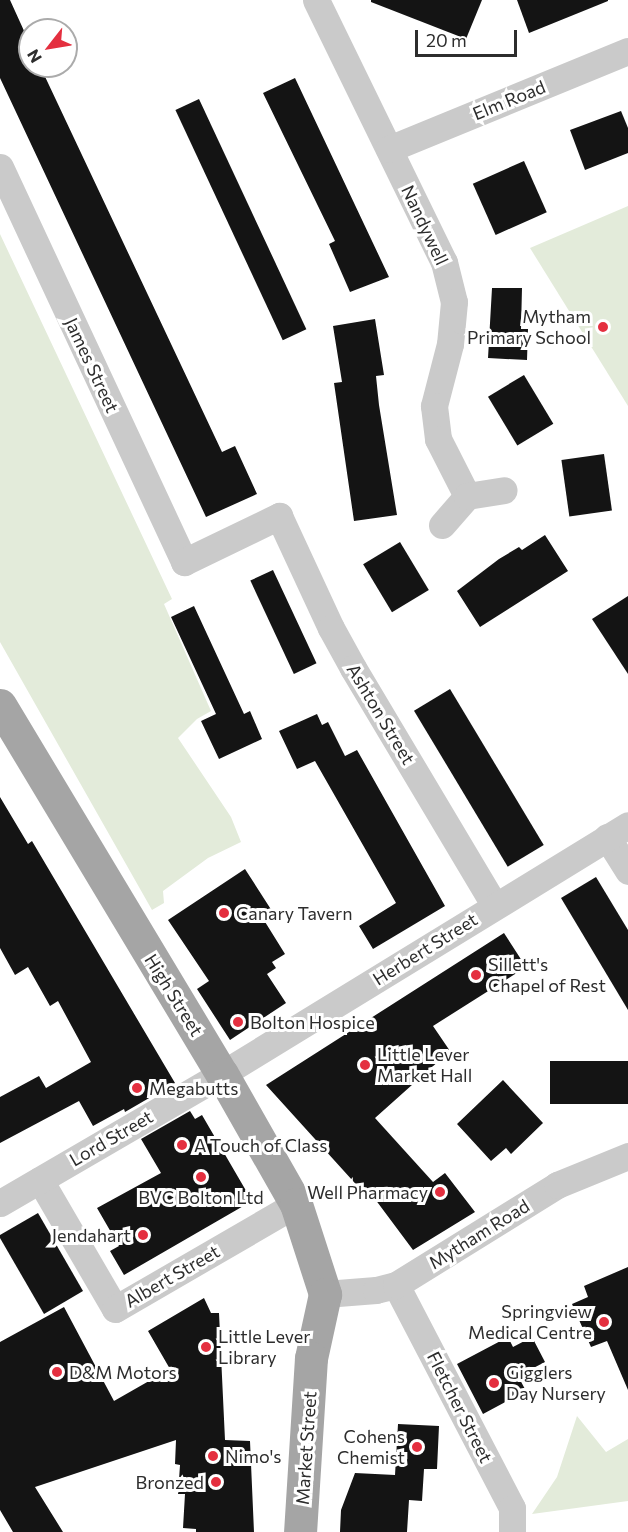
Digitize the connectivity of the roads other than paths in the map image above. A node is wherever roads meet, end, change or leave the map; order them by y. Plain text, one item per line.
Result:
1 (315, 0) edge
2 (628, 51) edge
3 (389, 149) junction
4 (0, 167) edge
5 (504, 490) dead end
6 (467, 496) junction
7 (279, 516) joint
8 (442, 525) dead end
9 (0, 705) edge
10 (617, 831) edge
11 (628, 871) edge
12 (495, 906) junction
13 (222, 1074) junction
14 (628, 1156) edge
15 (40, 1180) junction
16 (0, 1203) edge
17 (296, 1204) junction
18 (396, 1285) junction
19 (325, 1294) junction
20 (300, 1532) edge
21 (512, 1532) edge

1 - 3 street, Nandywell
2 - 3 street, Elm Road
3 - 6 street, Nandywell
4 - 7 street, James Street
5 - 6 street
6 - 8 street
7 - 12 street, Ashton Street
9 - 13 main road, High Street
10 - 11 street
10 - 12 street, Herbert Street
12 - 13 street, Herbert Street
13 - 15 street, Lord Street
13 - 17 main road, High Street
14 - 18 street, Mytham Road
15 - 16 street, Lord Street
15 - 17 street, Albert Street
17 - 19 main road, High Street
18 - 19 street, Mytham Road
18 - 21 street, Fletcher Street
19 - 20 main road, Market Street

